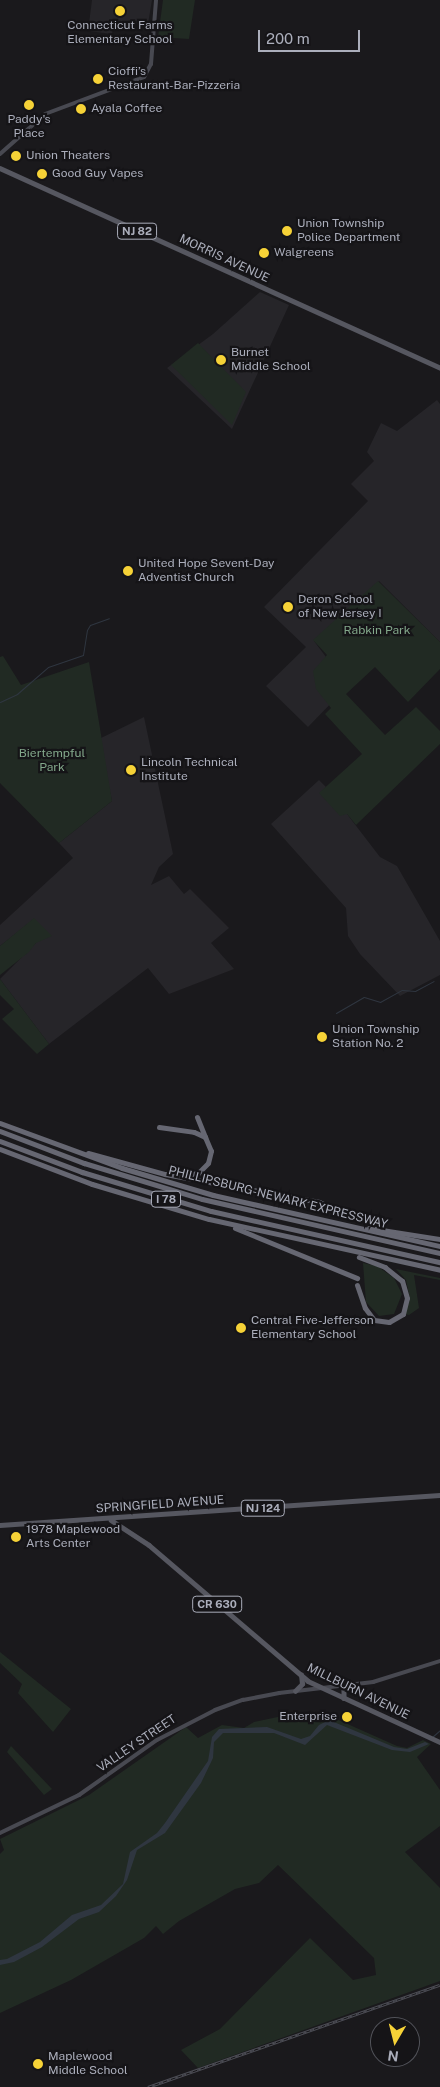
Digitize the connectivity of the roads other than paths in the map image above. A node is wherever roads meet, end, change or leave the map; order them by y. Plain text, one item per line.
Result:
1 (156, 0) edge
2 (0, 154) edge
3 (0, 168) edge
4 (440, 368) edge
5 (197, 1117) dead end
6 (0, 1123) edge
7 (159, 1127) dead end
8 (0, 1131) edge
9 (206, 1137) junction
10 (0, 1141) edge
11 (0, 1149) edge
12 (67, 1149) junction
13 (175, 1176) junction
14 (355, 1215) dead end
15 (209, 1219) junction
16 (344, 1226) junction
17 (440, 1239) edge
18 (440, 1246) edge
19 (336, 1249) junction
20 (440, 1253) edge
21 (440, 1262) edge
22 (440, 1270) edge
23 (357, 1278) dead end
24 (357, 1284) dead end
25 (440, 1495) edge
26 (109, 1519) junction
27 (0, 1525) edge
28 (440, 1661) edge
29 (301, 1675) junction
30 (344, 1685) junction
31 (322, 1688) junction
32 (295, 1691) junction
33 (345, 1699) junction
34 (439, 1742) edge
35 (0, 1833) edge

1 - 2 main road
3 - 4 main road, MORRIS AVENUE / NJ 82
5 - 9 highway
6 - 12 highway, PHILLIPSBURG-NEWARK EXPRESSWAY / I 78
7 - 9 highway
8 - 20 highway, PHILLIPSBURG-NEWARK EXPRESSWAY / I 78
9 - 13 highway
10 - 21 highway, I 78
11 - 15 highway, I 78
12 - 13 highway
12 - 16 highway, PHILLIPSBURG-NEWARK EXPRESSWAY / I 78
13 - 14 highway
15 - 19 highway, I 78
15 - 23 highway
16 - 17 highway
16 - 18 highway, PHILLIPSBURG-NEWARK EXPRESSWAY / I 78
19 - 22 highway, I 78
19 - 24 highway
25 - 26 main road, SPRINGFIELD AVENUE / NJ 124
26 - 27 main road, SPRINGFIELD AVENUE / NJ 124
26 - 29 main road, MILLBURN AVENUE / CR 630
28 - 30 main road, VALLEY STREET
29 - 31 main road, MILLBURN AVENUE / CR 630
29 - 32 main road
30 - 31 main road, VALLEY STREET
30 - 33 main road
31 - 32 main road, VALLEY STREET
31 - 33 main road, MILLBURN AVENUE / CR 630
32 - 35 main road, VALLEY STREET
33 - 34 main road, MILLBURN AVENUE / CR 630

